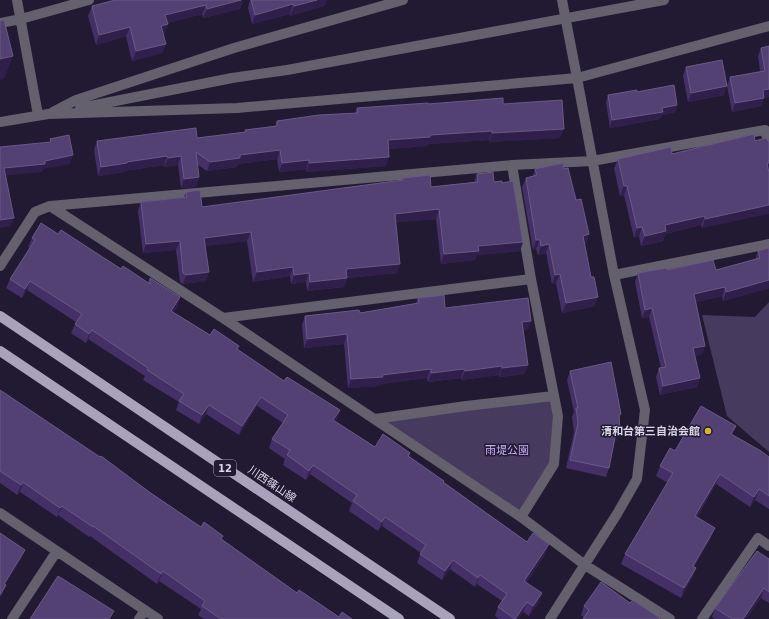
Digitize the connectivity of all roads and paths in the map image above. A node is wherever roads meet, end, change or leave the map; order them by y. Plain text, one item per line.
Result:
1 (17, 0) edge
2 (88, 0) edge
3 (403, 0) edge
4 (562, 0) edge
5 (664, 0) edge
6 (21, 19) junction
7 (0, 23) edge
8 (769, 26) edge
9 (577, 78) junction
10 (49, 114) junction
11 (38, 115) junction
12 (0, 122) edge
13 (769, 146) edge
14 (592, 161) junction
15 (512, 165) junction
16 (50, 206) junction
17 (769, 244) edge
18 (0, 266) edge
19 (614, 275) junction
20 (531, 279) junction
21 (0, 316) edge
22 (223, 318) junction
23 (0, 351) edge
24 (553, 396) junction
25 (375, 419) junction
26 (0, 513) edge
27 (521, 517) junction
28 (769, 546) edge
29 (56, 551) junction
30 (585, 565) junction
31 (142, 615) edge
32 (12, 619) edge
33 (158, 619) edge
34 (399, 619) edge
35 (450, 619) edge
36 (550, 619) edge
37 (670, 619) edge
38 (702, 619) edge

1 - 6 street
2 - 6 street
3 - 10 street
4 - 9 street, bridge
5 - 10 street
6 - 7 street
6 - 11 street
8 - 9 street
9 - 10 street
9 - 14 street
10 - 11 street
11 - 12 street
13 - 14 street
14 - 15 street
14 - 19 street
15 - 16 street
15 - 20 street
16 - 18 street
16 - 22 street
17 - 19 street
19 - 30 street
20 - 22 street
20 - 24 street
21 - 35 main road, 川西篠山線 / 12
22 - 25 street
23 - 34 main road, 12
24 - 25 street
24 - 27 street
25 - 27 street
26 - 29 street
27 - 30 street
28 - 38 street
29 - 31 street
29 - 32 street
30 - 36 street
30 - 37 street
31 - 33 street

